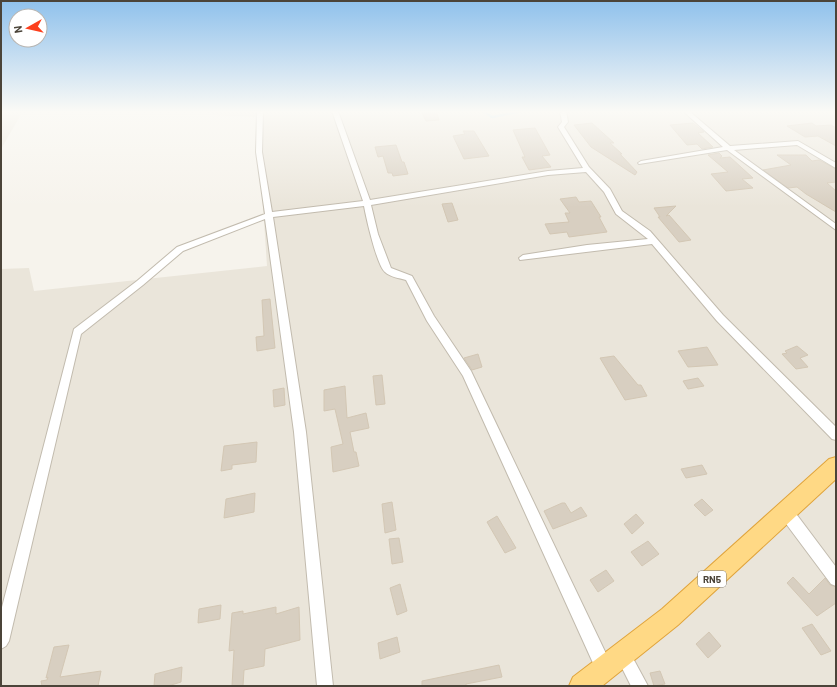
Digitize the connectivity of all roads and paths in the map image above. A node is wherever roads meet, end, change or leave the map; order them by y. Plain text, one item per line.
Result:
1 (259, 143) edge
2 (347, 143) edge
3 (572, 143) edge
4 (722, 143) edge
5 (797, 143) edge
6 (798, 143) edge
7 (728, 148) junction
8 (641, 163) dead end
9 (836, 166) edge
10 (589, 170) junction
11 (368, 203) junction
12 (269, 215) junction
13 (836, 228) edge
14 (653, 241) junction
15 (523, 258) dead end
16 (836, 435) edge
17 (836, 466) edge
18 (786, 512) junction
19 (836, 579) edge
20 (1, 640) edge
21 (622, 654) junction
22 (604, 668) junction
23 (325, 686) edge
24 (582, 686) edge
25 (640, 686) edge

1 - 12 street
2 - 11 street
3 - 10 street
4 - 7 street
5 - 7 street
6 - 9 street
7 - 8 street
7 - 13 street
10 - 11 street
10 - 14 street
11 - 12 street
11 - 22 street
12 - 20 street
12 - 23 street
14 - 15 street
14 - 16 street
17 - 18 highway, RN5
18 - 19 street
18 - 21 highway, RN5
21 - 22 highway, RN5
21 - 25 street
22 - 24 highway, RN5

